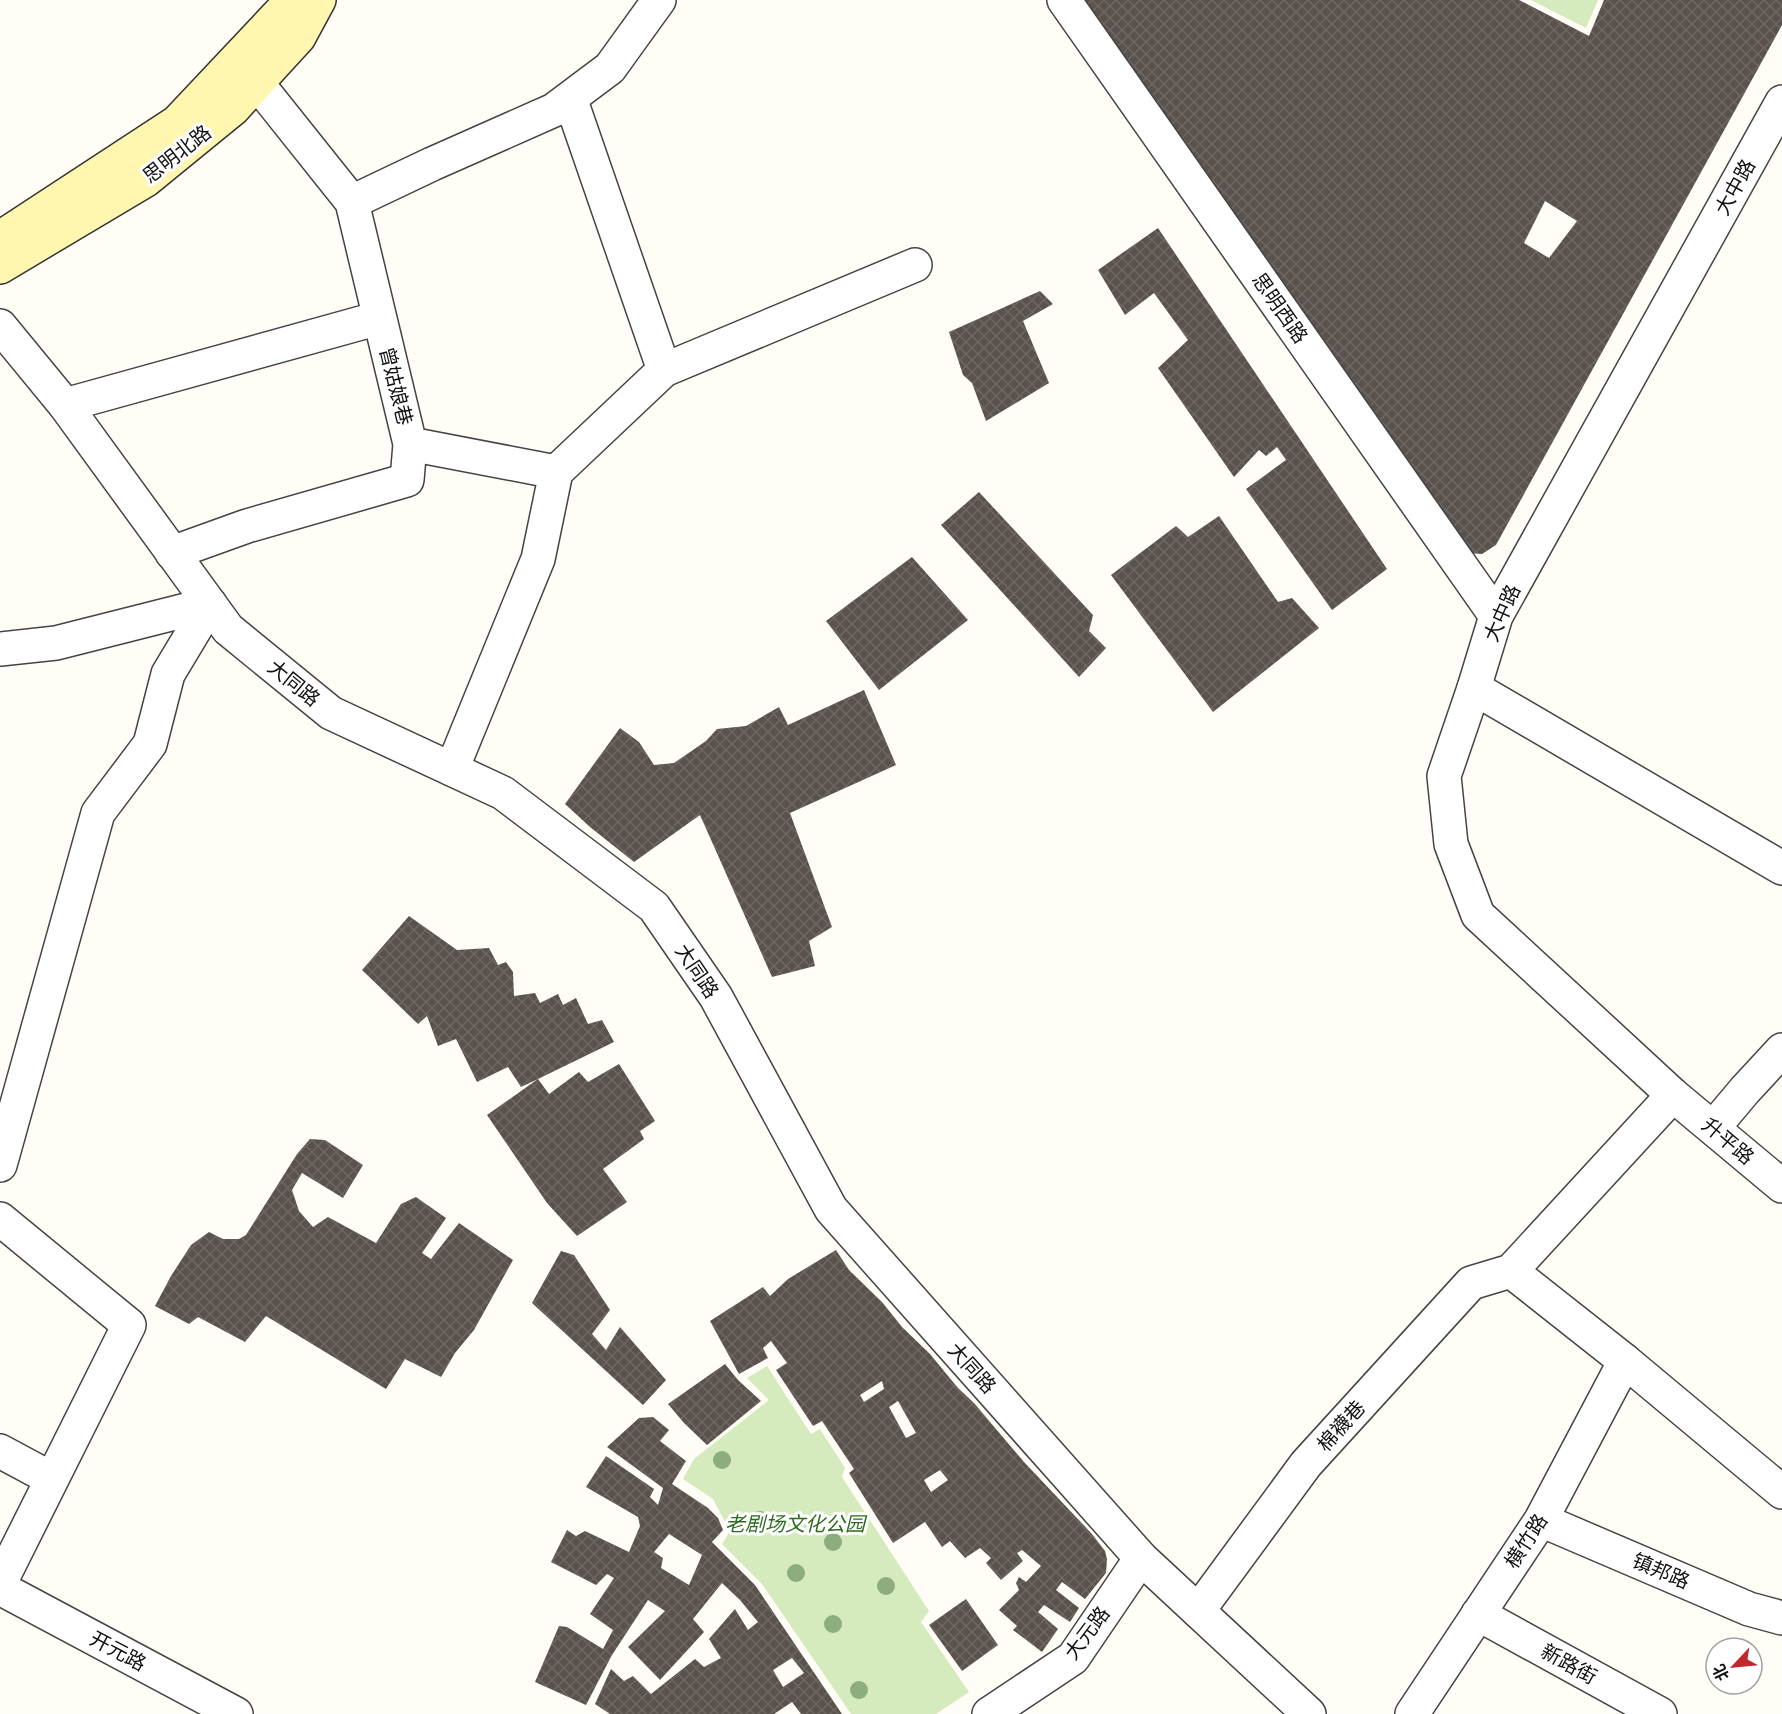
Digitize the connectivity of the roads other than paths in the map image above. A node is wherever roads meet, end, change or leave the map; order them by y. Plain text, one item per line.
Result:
1 (292, 0) edge
2 (319, 0) edge
3 (659, 0) edge
4 (1064, 0) edge
5 (256, 83) junction
6 (570, 98) junction
7 (1782, 102) edge
8 (352, 202) junction
9 (0, 238) edge
10 (915, 265) dead end
11 (0, 267) edge
12 (379, 318) junction
13 (0, 326) edge
14 (664, 370) junction
15 (65, 405) junction
16 (410, 444) junction
17 (556, 472) junction
18 (172, 552) junction
19 (210, 604) junction
20 (1496, 616) junction
21 (0, 649) edge
22 (1474, 688) junction
23 (452, 769) junction
24 (1782, 868) edge
25 (1782, 1050) edge
26 (1673, 1095) junction
27 (1713, 1128) junction
28 (0, 1166) edge
29 (1782, 1186) edge
30 (0, 1219) edge
31 (1511, 1270) junction
32 (1625, 1361) junction
33 (0, 1451) edge
34 (52, 1479) junction
35 (1782, 1492) edge
36 (1541, 1520) junction
37 (1141, 1558) junction
38 (0, 1583) edge
39 (0, 1588) edge
40 (1198, 1611) junction
41 (1478, 1614) junction
42 (1782, 1618) edge
43 (236, 1714) edge
44 (989, 1714) edge
45 (1309, 1714) edge
46 (1412, 1714) edge
47 (1660, 1714) edge

1 - 9 main road, 思明北路
2 - 5 main road, 思明北路
3 - 6 street
4 - 20 street, 思明西路
5 - 8 street, 曾姑娘巷
5 - 11 main road, 思明北路
6 - 8 street
6 - 14 street
7 - 20 street, 大中路
8 - 12 street, 曾姑娘巷
10 - 14 street
12 - 15 street
12 - 16 street, 曾姑娘巷
13 - 15 street, 大同路
14 - 17 street
15 - 18 street, 大同路
16 - 17 street
16 - 18 street, 曾姑娘巷
17 - 23 street
18 - 19 street, 大同路
19 - 21 street
19 - 23 street, 大同路
19 - 28 street
20 - 22 street, 大中路
22 - 24 street
22 - 26 street, 大中路
23 - 37 street, 大同路
25 - 27 street
26 - 27 street, 升平路
26 - 31 street
27 - 29 street, 升平路
30 - 34 street
31 - 32 street
31 - 40 street, 棉襪巷
32 - 35 street
32 - 36 street, 横竹路
33 - 34 street
34 - 38 street
36 - 41 street, 横竹路
36 - 42 street, 镇邦路
37 - 40 street, 大同路
37 - 44 street, 大元路
39 - 43 street, 开元路
40 - 45 street, 大同路
41 - 46 street, 横竹路
41 - 47 street, 新路街

